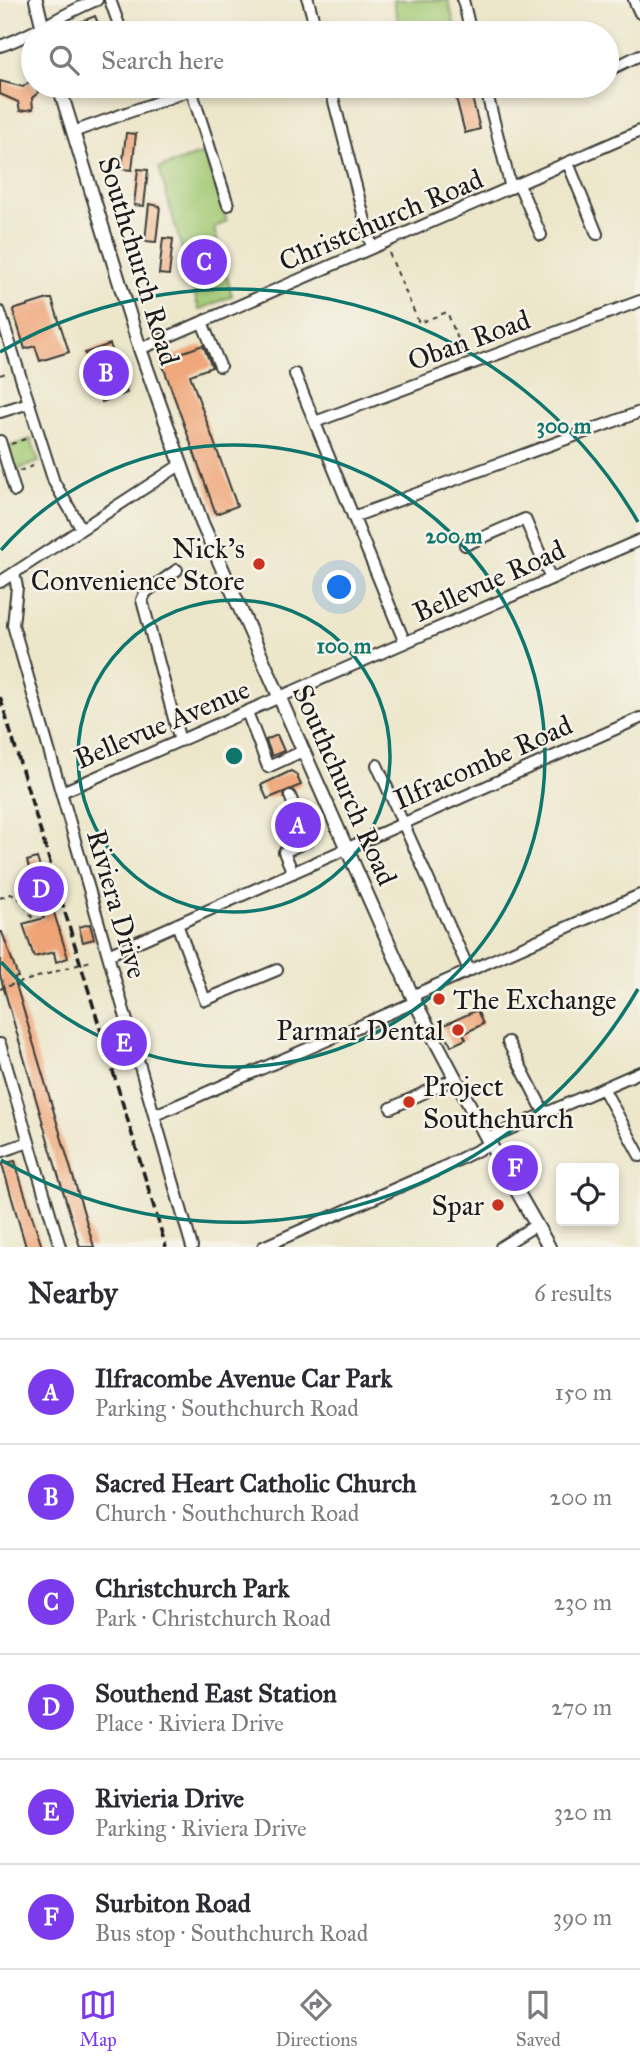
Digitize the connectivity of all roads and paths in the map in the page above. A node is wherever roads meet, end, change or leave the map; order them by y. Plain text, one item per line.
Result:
1 (36, 0) edge
2 (97, 0) edge
3 (110, 0) edge
4 (308, 0) edge
5 (463, 0) edge
6 (634, 0) edge
7 (640, 13) edge
8 (41, 21) edge
9 (56, 21) edge
10 (118, 21) edge
11 (314, 21) edge
12 (468, 21) edge
13 (21, 40) edge
14 (0, 46) edge
15 (640, 55) edge
16 (619, 65) edge
17 (63, 98) edge
18 (163, 98) edge
19 (193, 98) edge
20 (333, 98) edge
21 (489, 98) edge
22 (640, 131) edge
23 (73, 132) junction
24 (568, 163) junction
25 (515, 186) junction
26 (228, 205) dead end
27 (597, 234) dead end
28 (541, 235) dead end
29 (385, 242) junction
30 (372, 248) junction
31 (640, 301) edge
32 (0, 312) edge
33 (202, 322) junction
34 (140, 349) junction
35 (468, 365) junction
36 (220, 366) dead end
37 (11, 371) dead end
38 (295, 374) dead end
39 (0, 375) edge
40 (29, 402) junction
41 (0, 412) edge
42 (640, 412) edge
43 (314, 422) junction
44 (32, 437) dead end
45 (3, 444) edge
46 (41, 464) dead end
47 (180, 465) junction
48 (14, 473) dead end
49 (15, 491) dead end
50 (353, 517) junction
51 (81, 528) junction
52 (640, 540) edge
53 (465, 545) dead end
54 (177, 570) dead end
55 (14, 573) junction
56 (551, 579) junction
57 (0, 582) edge
58 (405, 643) junction
59 (279, 698) junction
60 (247, 712) junction
61 (640, 718) edge
62 (180, 741) junction
63 (303, 751) junction
64 (377, 765) dead end
65 (62, 792) junction
66 (290, 796) dead end
67 (403, 822) junction
68 (346, 849) junction
69 (293, 873) junction
70 (640, 895) edge
71 (0, 898) edge
72 (34, 921) dead end
73 (177, 924) junction
74 (100, 958) junction
75 (277, 970) dead end
76 (469, 970) junction
77 (0, 989) edge
78 (414, 999) junction
79 (508, 1042) dead end
80 (0, 1044) edge
81 (640, 1072) edge
82 (456, 1078) junction
83 (603, 1088) junction
84 (391, 1108) dead end
85 (545, 1114) junction
86 (155, 1115) junction
87 (29, 1142) junction
88 (489, 1142) junction
89 (0, 1152) edge
90 (640, 1156) edge
91 (536, 1225) junction
92 (60, 1247) edge
93 (192, 1247) edge
94 (263, 1247) edge
95 (501, 1247) edge
96 (549, 1247) edge

1 - 8 main road
2 - 9 street
3 - 10 street
4 - 11 street
5 - 12 street
6 - 7 street
13 - 14 street
15 - 16 street
17 - 23 main road, Southchurch Road
18 - 23 street
19 - 26 street
20 - 30 street
21 - 25 street
22 - 24 street, Christchurch Road
23 - 34 main road, Southchurch Road
24 - 25 street, Christchurch Road
24 - 27 street
25 - 28 street
25 - 29 street, Christchurch Road
29 - 30 street, Christchurch Road
29 - 35 path
30 - 33 street, Christchurch Road
31 - 35 street, Oban Road
32 - 40 street
33 - 34 street, Christchurch Road
33 - 36 street
34 - 47 main road, Southchurch Road
35 - 43 street, Oban Road
37 - 39 path
38 - 43 street
40 - 41 street
40 - 51 street
42 - 50 street
43 - 50 street
44 - 45 path
45 - 49 street
46 - 48 path
47 - 51 street
47 - 59 main road, Southchurch Road
50 - 58 street
51 - 55 street
52 - 56 street, Bellevue Road
53 - 56 street
54 - 62 street
55 - 57 street
55 - 65 street, Riviera Drive
56 - 58 street, Bellevue Road
58 - 59 street, Bellevue Road
59 - 60 street, Bellevue Avenue
59 - 63 main road, Southchurch Road
60 - 62 street, Bellevue Avenue
60 - 63 street
61 - 67 street, Ilfracombe Road
62 - 65 street, Bellevue Avenue
63 - 68 main road, Southchurch Road
64 - 67 street
65 - 74 street, Riviera Drive
66 - 69 street
67 - 68 street, Ilfracombe Road
67 - 76 street
68 - 69 street, Ilfracombe Road
68 - 78 main road, Southchurch Road
69 - 73 street, Ilfracombe Road
70 - 76 street
71 - 72 path
73 - 74 street, Ilfracombe Road
73 - 75 street
74 - 77 path, bridge
74 - 86 street, Riviera Drive
76 - 78 street
78 - 82 main road, Southchurch Road
78 - 86 street
79 - 85 street
80 - 87 street
81 - 83 street
82 - 84 street
82 - 88 main road, Southchurch Road
83 - 85 street
83 - 90 street
85 - 88 street
86 - 93 street, Riviera Drive
87 - 89 street
87 - 92 street
88 - 91 main road, Southchurch Road
88 - 94 street
91 - 95 street
91 - 96 main road, Southchurch Road

